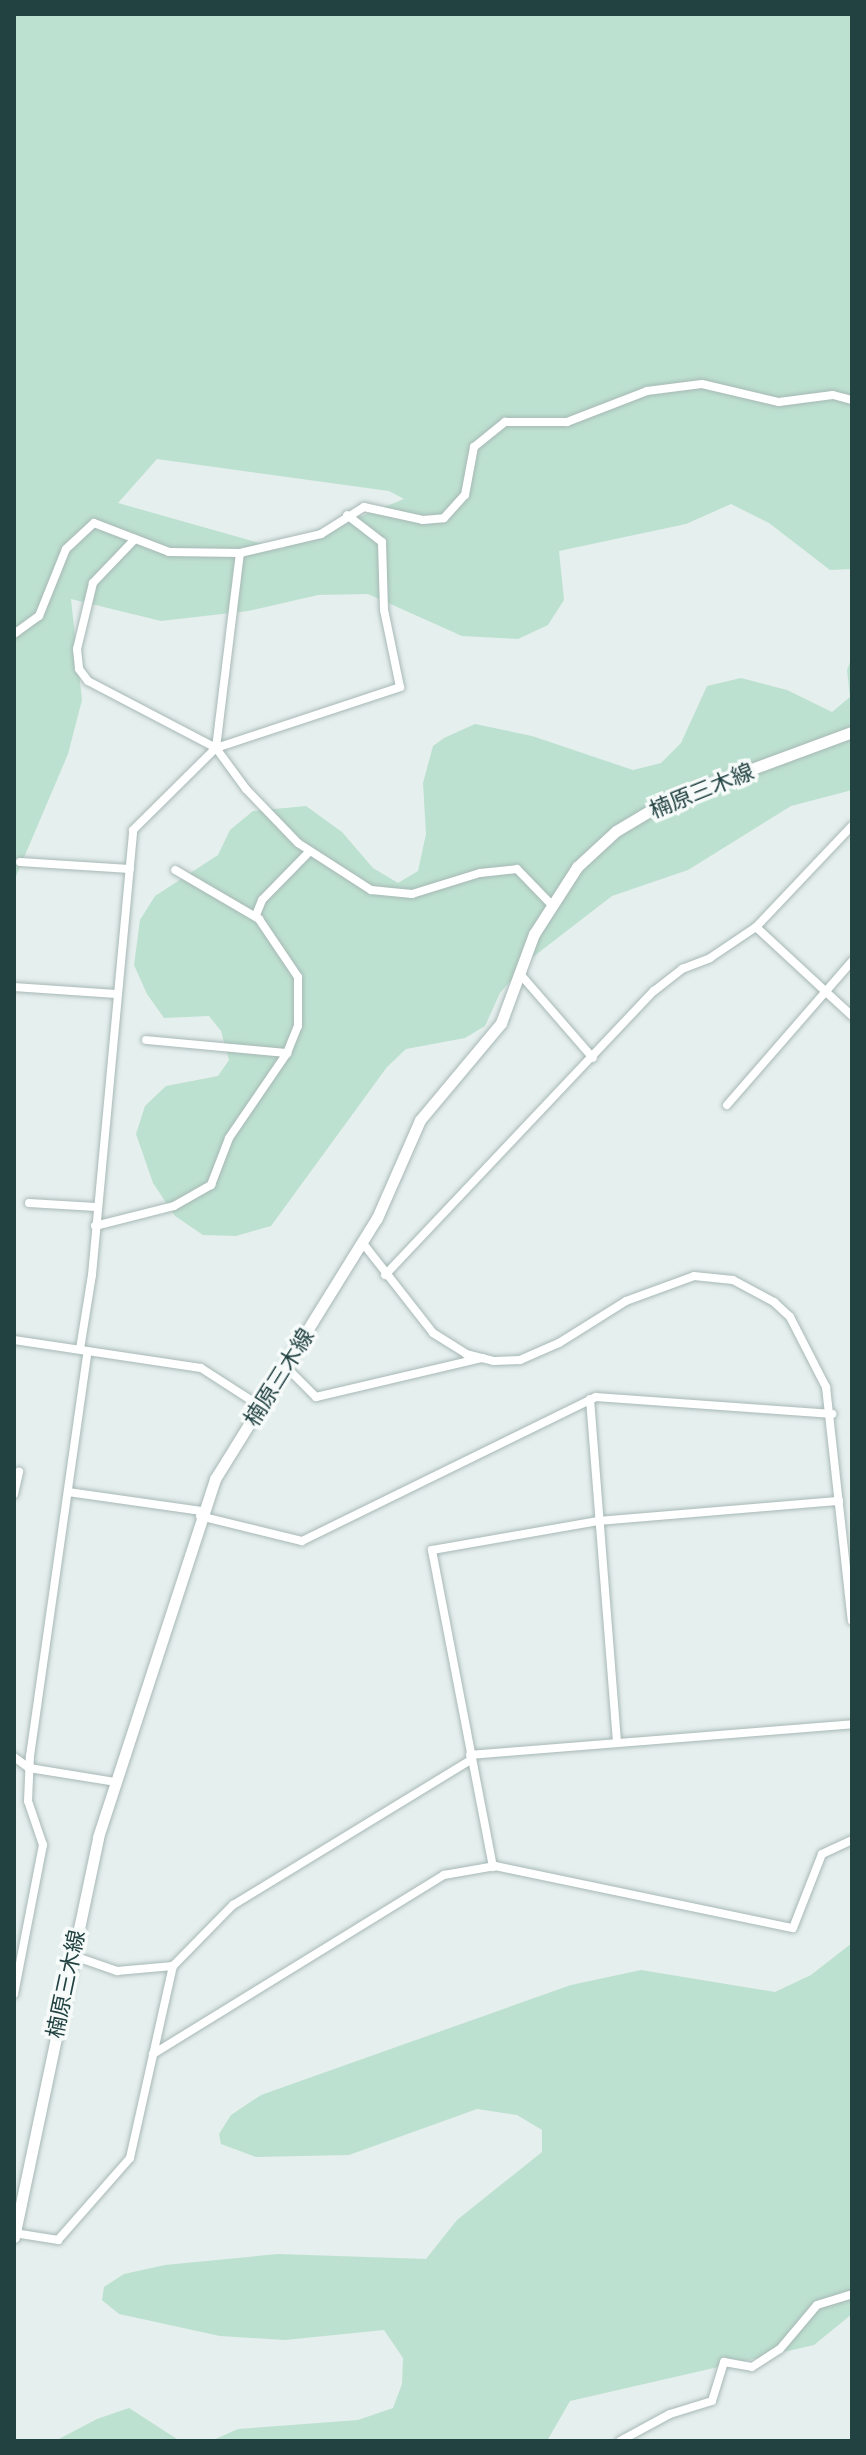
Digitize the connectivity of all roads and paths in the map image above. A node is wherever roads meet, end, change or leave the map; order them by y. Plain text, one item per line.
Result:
1 (852, 400) edge
2 (347, 515) junction
3 (135, 539) junction
4 (240, 553) junction
5 (14, 634) edge
6 (852, 732) edge
7 (216, 748) junction
8 (852, 826) edge
9 (309, 852) junction
10 (20, 862) dead end
11 (130, 869) junction
12 (175, 870) dead end
13 (550, 903) junction
14 (256, 915) junction
15 (756, 927) junction
16 (852, 961) edge
17 (520, 974) junction
18 (14, 987) edge
19 (825, 991) junction
20 (116, 994) junction
21 (852, 1016) edge
22 (146, 1040) dead end
23 (287, 1053) junction
24 (593, 1058) junction
25 (727, 1105) dead end
26 (29, 1203) dead end
27 (96, 1207) junction
28 (95, 1226) junction
29 (362, 1242) junction
30 (385, 1275) junction
31 (14, 1340) edge
32 (84, 1350) junction
33 (483, 1358) junction
34 (285, 1366) junction
35 (590, 1399) junction
36 (260, 1406) junction
37 (832, 1414) junction
38 (19, 1472) dead end
39 (68, 1492) junction
40 (14, 1494) edge
41 (839, 1501) junction
42 (201, 1513) junction
43 (599, 1521) junction
44 (852, 1621) edge
45 (852, 1724) edge
46 (617, 1743) junction
47 (14, 1757) edge
48 (470, 1758) junction
49 (29, 1768) junction
50 (115, 1782) junction
51 (852, 1840) edge
52 (493, 1867) junction
53 (71, 1955) junction
54 (173, 1966) junction
55 (14, 1994) edge
56 (153, 2054) junction
57 (14, 2234) edge
58 (852, 2294) edge
59 (620, 2441) edge

1 - 2 street
2 - 4 street
2 - 7 street
3 - 4 street
3 - 5 street
3 - 7 street
4 - 7 street
6 - 13 main road, 楠原三木線
7 - 9 street
7 - 11 street
8 - 15 street
9 - 13 street
9 - 14 street
10 - 11 street
11 - 20 street
12 - 14 street
13 - 17 main road, 楠原三木線
14 - 23 street
15 - 19 street
15 - 24 street
16 - 19 street
17 - 24 street
17 - 29 main road, 楠原三木線
18 - 20 street
19 - 21 street
19 - 25 street
20 - 27 street
22 - 23 street
23 - 28 street
24 - 30 street
26 - 27 street
27 - 28 street
28 - 32 street
29 - 30 street
29 - 34 main road, 楠原三木線
30 - 33 street
31 - 32 street
32 - 36 street
32 - 39 street
33 - 34 street
33 - 37 street
34 - 36 main road, 楠原三木線
35 - 37 street
35 - 42 street
35 - 43 street
36 - 42 main road, 楠原三木線
37 - 41 street
38 - 40 street
39 - 42 street
39 - 49 street
41 - 43 street
41 - 44 street
42 - 50 main road, 楠原三木線
43 - 46 street
43 - 48 street
45 - 46 street
46 - 48 street
47 - 49 street
48 - 52 street
48 - 54 street
49 - 50 street
49 - 55 street
50 - 53 main road, 楠原三木線
51 - 52 street
52 - 56 street
53 - 54 street
53 - 57 main road, 楠原三木線
54 - 56 street
56 - 57 street
58 - 59 street

